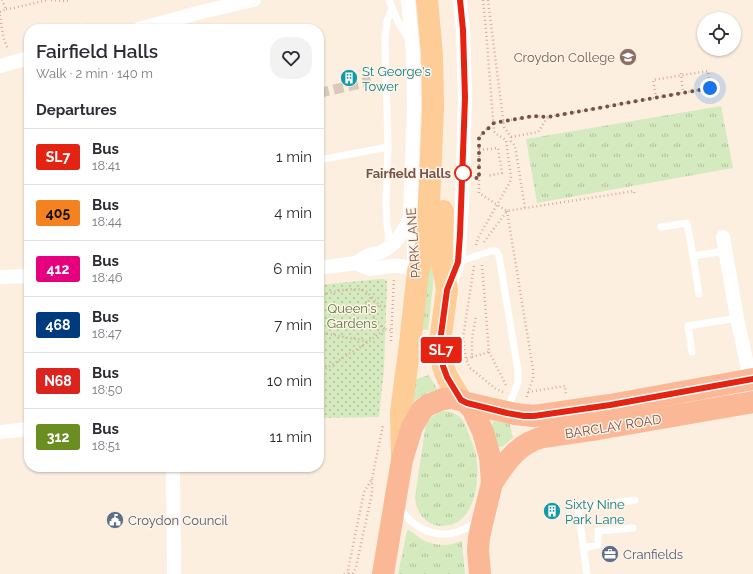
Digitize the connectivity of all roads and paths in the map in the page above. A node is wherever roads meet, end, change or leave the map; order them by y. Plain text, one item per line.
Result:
1 (2, 0) edge
2 (47, 0) edge
3 (51, 0) edge
4 (70, 0) edge
5 (254, 0) edge
6 (389, 0) edge
7 (408, 0) edge
8 (427, 0) edge
9 (442, 0) edge
10 (460, 0) edge
11 (482, 0) edge
12 (488, 0) edge
13 (392, 8) junction
14 (6, 9) junction
15 (0, 12) edge
16 (0, 16) edge
17 (160, 24) edge
18 (412, 44) junction
19 (11, 52) dead end
20 (24, 59) edge
21 (0, 66) edge
22 (680, 74) junction
23 (684, 93) junction
24 (656, 98) junction
25 (548, 117) junction
26 (503, 121) junction
27 (494, 123) junction
28 (511, 136) junction
29 (388, 147) junction
30 (479, 150) junction
31 (324, 159) edge
32 (487, 176) dead end
33 (635, 196) dead end
34 (498, 204) junction
35 (525, 208) junction
36 (507, 211) junction
37 (410, 218) junction
38 (661, 227) dead end
39 (723, 237) dead end
40 (484, 242) dead end
41 (476, 245) dead end
42 (388, 248) junction
43 (726, 251) junction
44 (693, 256) junction
45 (458, 262) junction
46 (482, 262) dead end
47 (356, 263) junction
48 (324, 267) edge
49 (474, 267) dead end
50 (418, 271) junction
51 (394, 274) dead end
52 (24, 276) edge
53 (0, 277) edge
54 (447, 290) junction
55 (324, 294) edge
56 (699, 294) dead end
57 (372, 298) junction
58 (386, 307) dead end
59 (476, 315) dead end
60 (737, 318) junction
61 (385, 329) junction
62 (392, 331) junction
63 (324, 333) edge
64 (368, 342) junction
65 (390, 347) dead end
66 (489, 352) junction
67 (692, 352) dead end
68 (472, 357) junction
69 (466, 359) junction
70 (324, 370) edge
71 (752, 381) edge
72 (507, 387) dead end
73 (528, 392) junction
74 (566, 393) dead end
75 (525, 400) dead end
76 (464, 401) junction
77 (753, 402) edge
78 (506, 403) junction
79 (723, 408) junction
80 (384, 420) dead end
81 (24, 430) edge
82 (0, 432) edge
83 (402, 460) junction
84 (173, 472) edge
85 (372, 479) junction
86 (492, 483) junction
87 (396, 497) junction
88 (635, 500) dead end
89 (484, 518) junction
90 (633, 528) dead end
91 (583, 548) junction
92 (348, 573) edge
93 (174, 574) edge
94 (344, 574) edge
95 (353, 574) edge
96 (383, 574) edge
97 (480, 574) edge
98 (587, 574) edge

1 - 14 path
2 - 14 path
3 - 4 path
5 - 17 street
6 - 13 lane
7 - 18 street, PARK LANE
8 - 50 main road
9 - 54 main road
10 - 45 street
11 - 27 path
12 - 26 path
13 - 18 lane
13 - 29 lane
14 - 15 path
16 - 19 path
18 - 37 street, PARK LANE
20 - 21 street
22 - 23 path
22 - 23 path
22 - 24 path
23 - 24 path
24 - 25 path
25 - 26 path
25 - 28 path
26 - 27 path
26 - 28 path
27 - 30 path
27 - 34 path
28 - 35 path
29 - 31 lane
29 - 42 lane
30 - 32 path
30 - 34 path
33 - 35 path
34 - 36 path
34 - 41 path
35 - 36 path
36 - 40 path
36 - 73 path
37 - 42 street
37 - 50 street, PARK LANE
38 - 44 lane
39 - 43 street
42 - 47 street
43 - 44 lane
43 - 60 street
44 - 56 lane
45 - 54 street
45 - 78 lane
46 - 66 path
47 - 48 street
47 - 50 street
49 - 69 path
50 - 83 main road, PARK LANE
51 - 62 path
52 - 53 street
54 - 76 main road
55 - 57 path
57 - 58 path
57 - 61 path
59 - 68 path
60 - 67 lane
60 - 71 street
61 - 62 path
61 - 64 path
62 - 65 path
63 - 64 path
64 - 70 path
66 - 68 path
66 - 72 path
68 - 69 path
69 - 78 path
71 - 78 highway, BARCLAY ROAD
71 - 79 street
73 - 74 path
73 - 75 path
76 - 78 highway, BARCLAY ROAD
76 - 83 highway
76 - 86 highway
77 - 79 highway, BARCLAY ROAD
79 - 86 highway, BARCLAY ROAD
80 - 85 path
81 - 82 street
83 - 87 highway
84 - 93 street
85 - 92 path
85 - 95 path
86 - 89 highway
87 - 89 lane
87 - 96 highway
88 - 91 lane
89 - 97 highway
90 - 91 lane
91 - 98 lane
92 - 94 path

